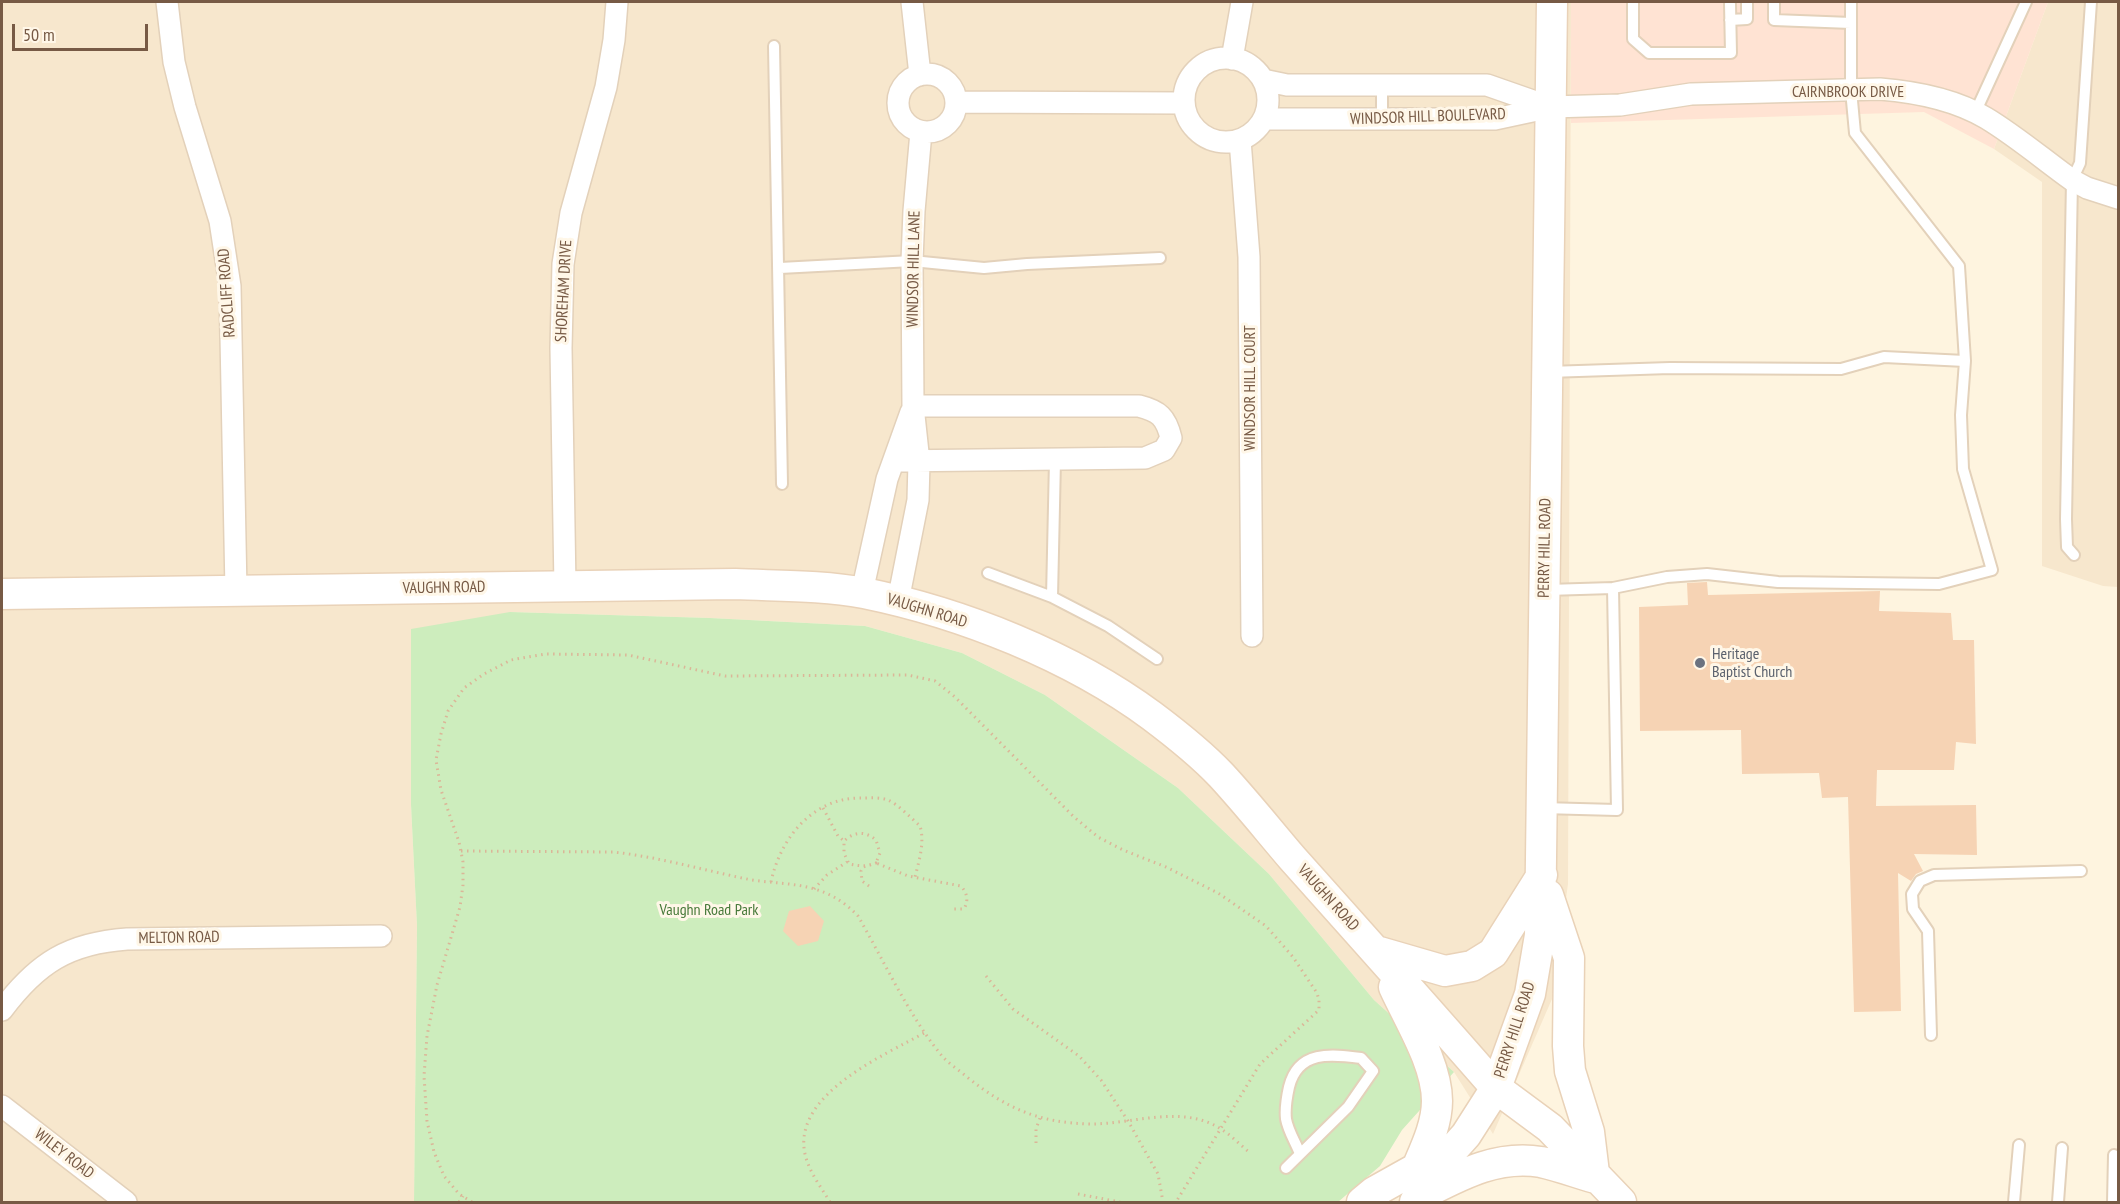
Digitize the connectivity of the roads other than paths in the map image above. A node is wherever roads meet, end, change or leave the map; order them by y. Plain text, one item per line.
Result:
1 (167, 2) edge
2 (617, 2) edge
3 (912, 2) edge
4 (1242, 2) edge
5 (1552, 2) edge
6 (1633, 2) edge
7 (1747, 2) edge
8 (1774, 2) edge
9 (1851, 2) edge
10 (2026, 2) edge
11 (2091, 2) edge
12 (1730, 4) dead end
13 (1730, 21) junction
14 (1851, 23) junction
15 (774, 46) dead end
16 (1232, 59) junction
17 (920, 75) junction
18 (1263, 80) junction
19 (1382, 84) junction
20 (1851, 90) junction
21 (956, 102) junction
22 (1183, 103) junction
23 (1551, 107) junction
24 (1975, 113) junction
25 (1264, 119) junction
26 (1382, 120) junction
27 (921, 132) junction
28 (1240, 140) junction
29 (2072, 180) junction
30 (2118, 198) edge
31 (1160, 258) dead end
32 (912, 261) junction
33 (780, 268) junction
34 (1965, 360) junction
35 (1547, 372) junction
36 (913, 406) junction
37 (1055, 460) junction
38 (894, 461) junction
39 (919, 462) junction
40 (782, 484) dead end
41 (2074, 555) dead end
42 (988, 573) dead end
43 (565, 587) junction
44 (1613, 588) junction
45 (1545, 590) junction
46 (236, 591) junction
47 (862, 592) junction
48 (2, 594) edge
49 (1052, 597) junction
50 (898, 601) junction
51 (1252, 636) dead end
52 (1157, 659) dead end
53 (1542, 808) junction
54 (2081, 871) dead end
55 (1542, 875) junction
56 (381, 936) dead end
57 (1377, 952) junction
58 (2, 1010) edge
59 (1931, 1035) dead end
60 (1496, 1088) junction
61 (2, 1106) edge
62 (2019, 1145) dead end
63 (2062, 1148) dead end
64 (1300, 1154) junction
65 (2114, 1155) dead end
66 (1286, 1168) dead end
67 (1597, 1176) junction
68 (1425, 1182) edge
69 (126, 1203) edge
70 (1362, 1203) edge
71 (1621, 1203) edge
72 (2014, 1203) edge
73 (2058, 1203) edge
74 (2113, 1203) edge

1 - 46 street, RADCLIFF ROAD
2 - 43 street, SHOREHAM DRIVE
3 - 17 street
4 - 16 street
5 - 23 main road, PERRY HILL ROAD
6 - 13 lane
7 - 13 lane
8 - 14 lane
9 - 14 lane
10 - 24 lane
11 - 29 lane
12 - 13 lane
14 - 20 lane
15 - 33 lane
16 - 18 street, WINDSOR HILL BOULEVARD
16 - 22 street
17 - 21 street
17 - 27 street
18 - 19 street, WINDSOR HILL BOULEVARD
18 - 25 street
19 - 23 street, WINDSOR HILL BOULEVARD
19 - 26 lane
20 - 23 street, CAIRNBROOK DRIVE
20 - 24 street, CAIRNBROOK DRIVE
20 - 34 lane
21 - 22 street
21 - 27 street
22 - 28 street
23 - 26 street, WINDSOR HILL BOULEVARD
23 - 35 main road, PERRY HILL ROAD
24 - 29 street, CAIRNBROOK DRIVE
25 - 26 street, WINDSOR HILL BOULEVARD
25 - 28 street
27 - 32 street, WINDSOR HILL LANE
28 - 51 street, WINDSOR HILL COURT
29 - 30 street, CAIRNBROOK DRIVE
29 - 41 lane
31 - 32 lane
32 - 33 lane
32 - 36 street, WINDSOR HILL LANE
33 - 40 lane
34 - 35 lane
34 - 44 lane
35 - 45 main road, PERRY HILL ROAD
36 - 37 street
36 - 38 street, WINDSOR HILL LANE
36 - 39 street, WINDSOR HILL LANE
37 - 39 street
37 - 49 lane
38 - 39 street
38 - 47 street, WINDSOR HILL LANE
39 - 50 street, WINDSOR HILL LANE
42 - 49 lane
43 - 46 main road, VAUGHN ROAD
43 - 47 main road, VAUGHN ROAD
44 - 45 lane
44 - 53 lane
45 - 53 main road, PERRY HILL ROAD
46 - 48 main road, VAUGHN ROAD
47 - 50 main road, VAUGHN ROAD
49 - 52 lane
50 - 57 main road, VAUGHN ROAD
53 - 55 main road, PERRY HILL ROAD
54 - 59 lane
55 - 57 main road
55 - 60 main road, PERRY HILL ROAD
55 - 67 main road
56 - 58 street, MELTON ROAD
57 - 60 main road, VAUGHN ROAD
57 - 68 main road
60 - 67 main road, VAUGHN ROAD
60 - 68 main road, PERRY HILL ROAD
61 - 69 street, WILEY ROAD
62 - 72 lane
63 - 73 lane
64 - 64 lane
64 - 66 lane
65 - 74 lane
67 - 68 main road
67 - 71 main road, VAUGHN ROAD
68 - 70 main road

